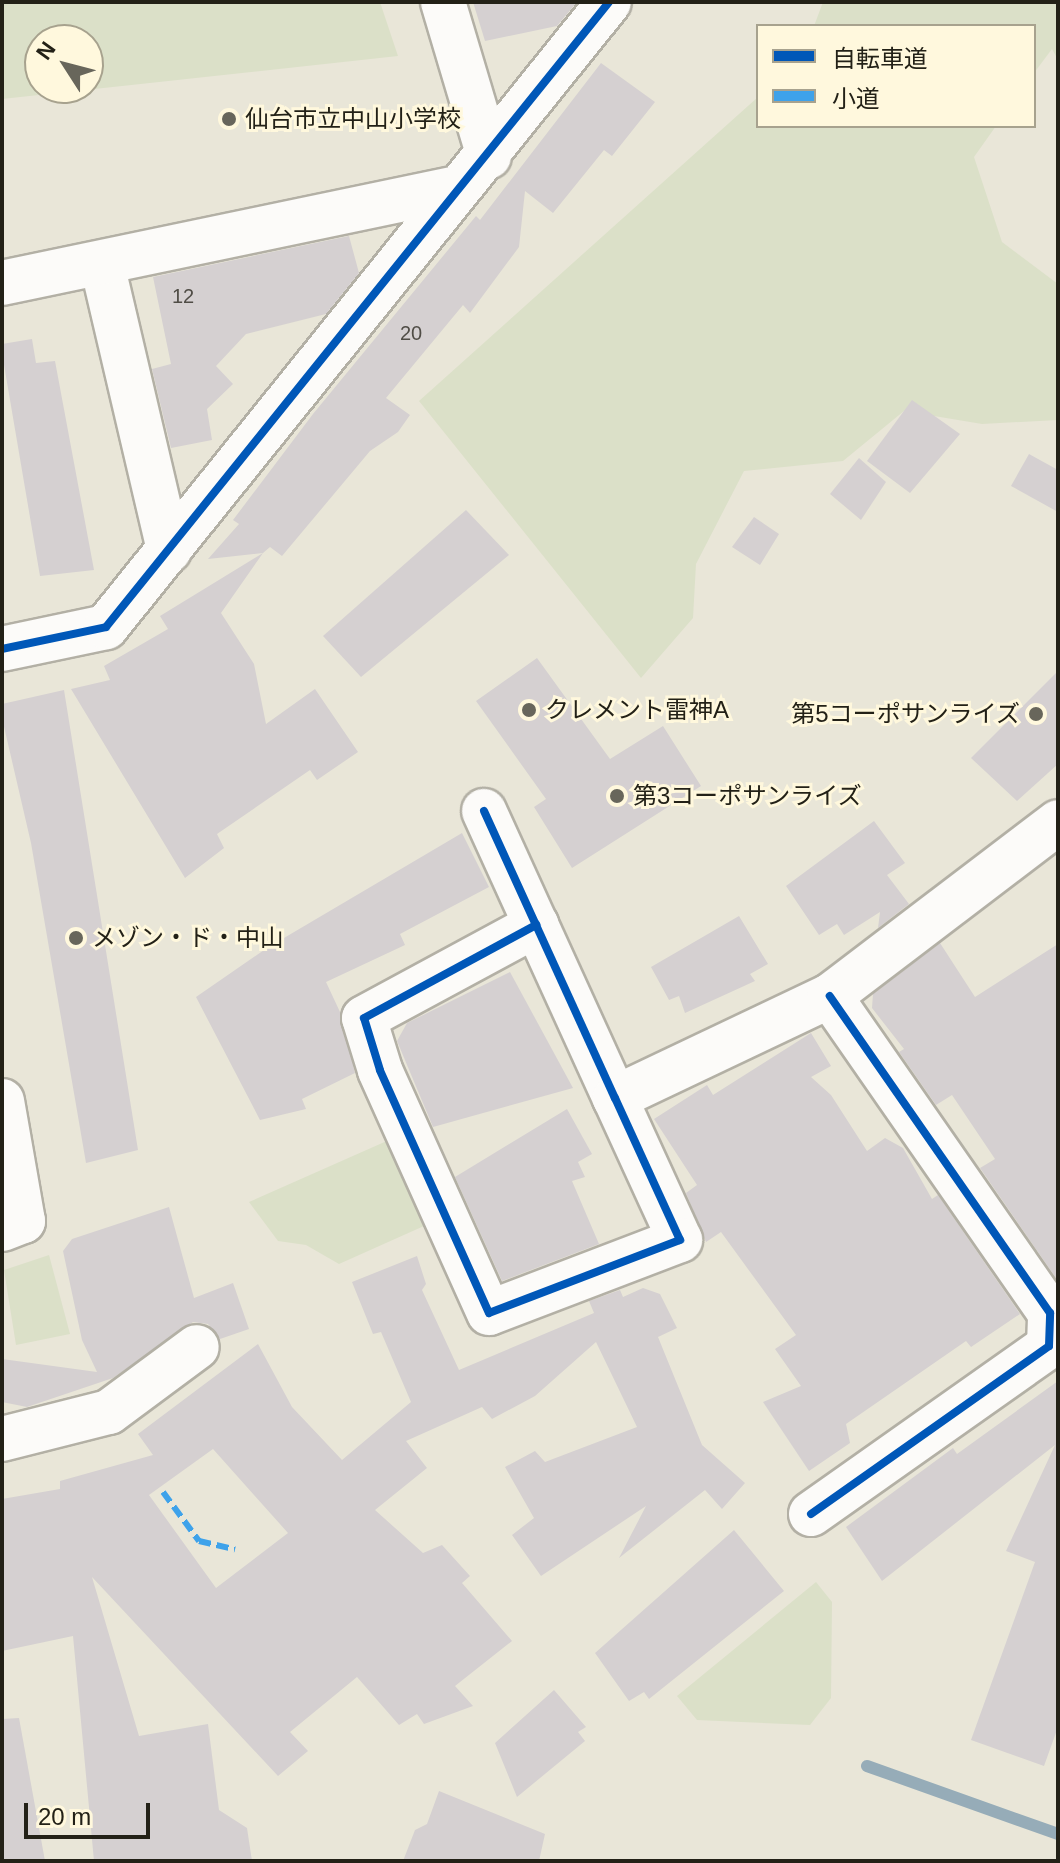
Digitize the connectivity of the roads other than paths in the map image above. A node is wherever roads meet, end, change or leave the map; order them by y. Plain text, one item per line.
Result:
1 (443, 2) edge
2 (609, 2) edge
3 (489, 156) junction
4 (458, 188) junction
5 (102, 264) junction
6 (2, 283) edge
7 (169, 550) junction
8 (2, 649) edge
9 (484, 811) dead end
10 (1058, 822) edge
11 (536, 925) junction
12 (830, 996) junction
13 (615, 1098) junction
14 (2, 1101) edge
15 (2, 1229) edge
16 (197, 1347) dead end
17 (2, 1439) edge
18 (811, 1514) dead end

1 - 3 street
2 - 3 street
3 - 4 street
4 - 5 street
4 - 7 street
5 - 6 street
5 - 7 street
7 - 8 street
9 - 11 street
10 - 12 street
11 - 13 street
11 - 13 street
12 - 13 street
12 - 18 street
14 - 15 street
16 - 17 street

